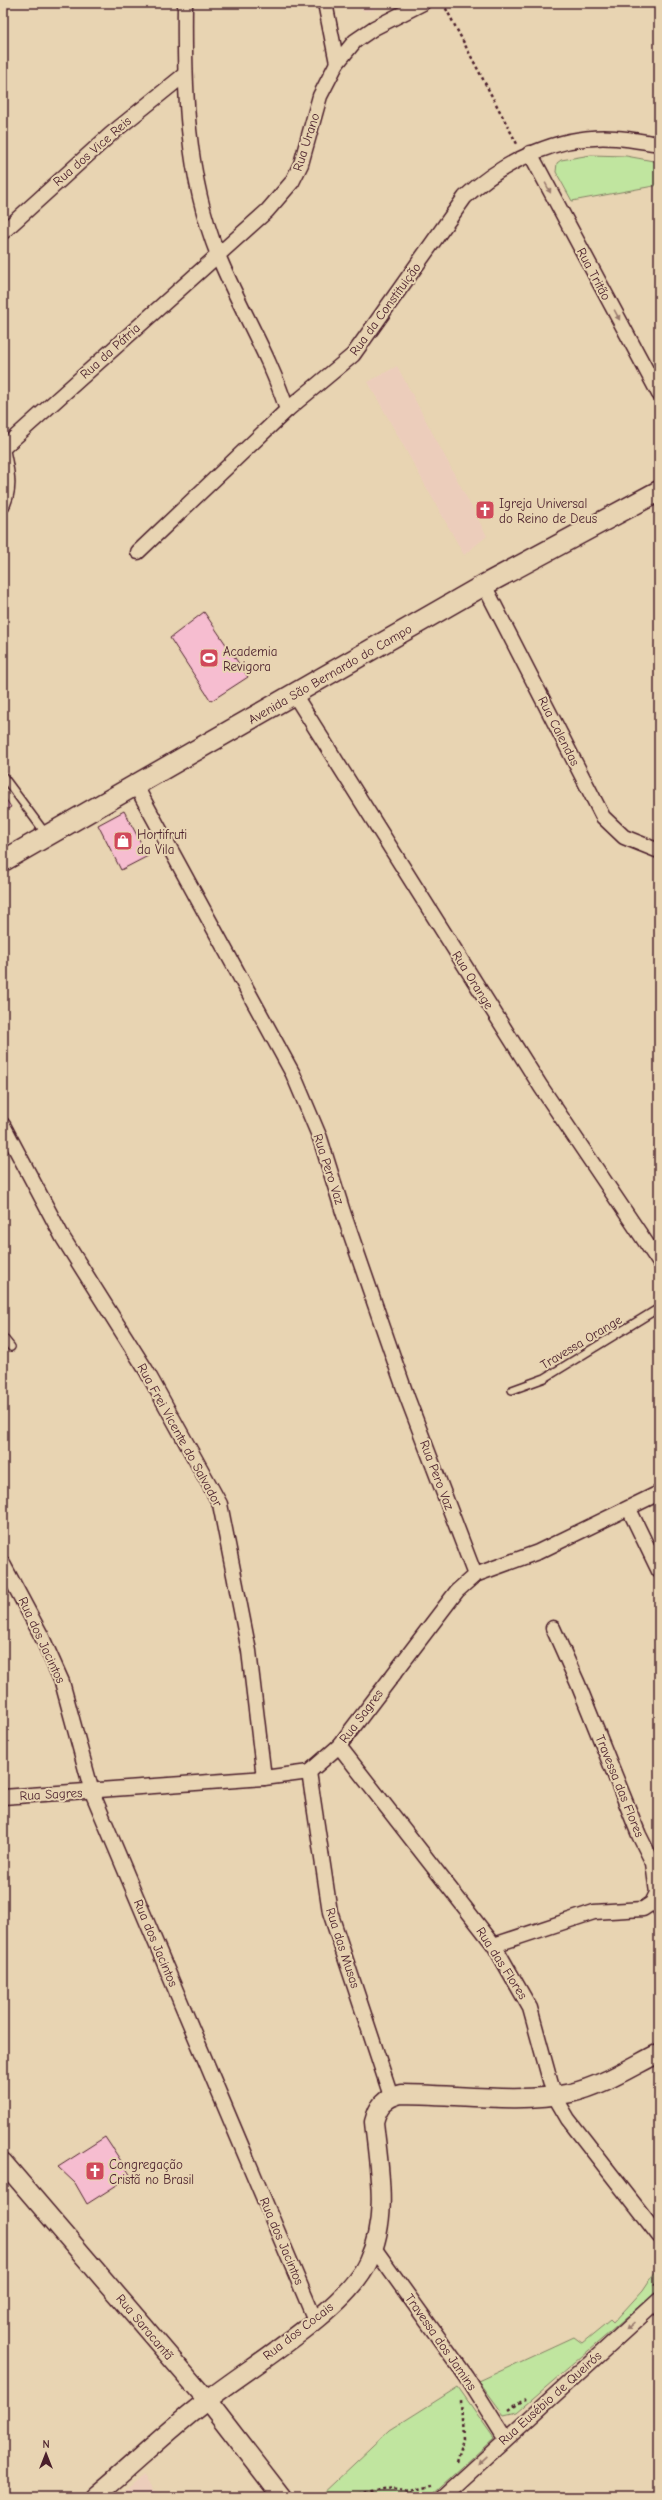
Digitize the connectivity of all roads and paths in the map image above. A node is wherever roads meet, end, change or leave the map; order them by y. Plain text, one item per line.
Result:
1 (185, 3) edge
2 (325, 3) edge
3 (423, 3) edge
4 (443, 3) edge
5 (337, 63) junction
6 (184, 75) junction
7 (659, 144) edge
8 (527, 155) junction
9 (3, 232) edge
10 (217, 254) junction
11 (659, 394) edge
12 (287, 410) junction
13 (4, 447) edge
14 (659, 491) edge
15 (3, 511) edge
16 (138, 552) dead end
17 (484, 585) junction
18 (294, 694) junction
19 (3, 776) edge
20 (136, 786) junction
21 (47, 836) junction
22 (659, 851) edge
23 (3, 861) edge
24 (3, 1125) edge
25 (659, 1262) edge
26 (659, 1308) edge
27 (3, 1337) edge
28 (11, 1347) dead end
29 (512, 1390) dead end
30 (659, 1493) edge
31 (629, 1509) junction
32 (3, 1564) edge
33 (659, 1571) edge
34 (475, 1574) junction
35 (553, 1628) dead end
36 (339, 1746) junction
37 (309, 1772) junction
38 (264, 1778) junction
39 (92, 1792) junction
40 (3, 1797) edge
41 (656, 1909) edge
42 (494, 1945) junction
43 (659, 2053) edge
44 (554, 2095) junction
45 (391, 2096) junction
46 (3, 2162) edge
47 (659, 2236) edge
48 (374, 2248) junction
49 (659, 2300) edge
50 (315, 2320) junction
51 (207, 2400) junction
52 (461, 2400) dead end
53 (514, 2410) dead end
54 (504, 2415) dead end
55 (505, 2438) junction
56 (454, 2468) dead end
57 (94, 2497) edge
58 (282, 2497) edge
59 (353, 2497) edge
60 (414, 2497) edge
61 (443, 2497) edge

1 - 6 street
2 - 5 street
3 - 5 street, Rua Urano
4 - 8 path
5 - 10 street, Rua Urano
6 - 9 street, Rua dos Vice Reis
6 - 10 street
7 - 8 street, Rua da Constituição
8 -> 11 street, Rua Tritão
8 - 12 street, Rua da Constituição
10 - 12 street
10 - 13 street, Rua da Pátria
12 - 16 street, Rua da Constituição
13 - 15 lane
14 - 17 main road, Avenida São Bernardo do Campo
17 - 18 main road, Avenida São Bernardo do Campo
17 - 22 street, Rua Calendas
18 - 20 main road, Avenida São Bernardo do Campo
18 - 25 street, Rua Orange
19 - 21 lane
20 - 21 main road, Avenida São Bernardo do Campo
20 - 34 street, Rua Pero Vaz
21 - 23 main road, Avenida São Bernardo do Campo
24 - 38 street, Rua Frei Vicente do Salvador
26 - 29 lane, Travessa Orange
27 - 28 lane
30 - 31 street, Rua Sagres
31 - 33 street
31 - 34 street, Rua Sagres
32 - 39 street, Rua dos Jacintos
34 - 36 street, Rua Sagres
35 - 41 street, Travessa das Flores
36 - 37 street, Rua Sagres
36 - 42 street, Rua das Flores
37 - 38 street, Rua Sagres
37 - 45 street, Rua das Musas
38 - 39 street, Rua Sagres
39 - 40 street, Rua Sagres
39 - 50 street, Rua dos Jacintos
41 - 42 street, Travessa das Flores
42 - 44 street, Rua das Flores
43 - 44 street
44 - 45 street
44 - 47 street, Rua das Flores
45 - 48 street, Rua dos Cocais
46 - 51 street, Rua Saracantã
48 - 50 street, Rua dos Cocais
48 - 55 street, Travessa dos Jamins
49 -> 55 street, Rua Eusébio de Queirós
50 - 51 street, Rua dos Cocais
51 - 57 street, Rua dos Cocais
51 - 58 street, Rua Saracantã
52 - 56 path
53 - 54 path
55 -> 61 street, Rua Eusébio de Queirós
59 - 60 path

